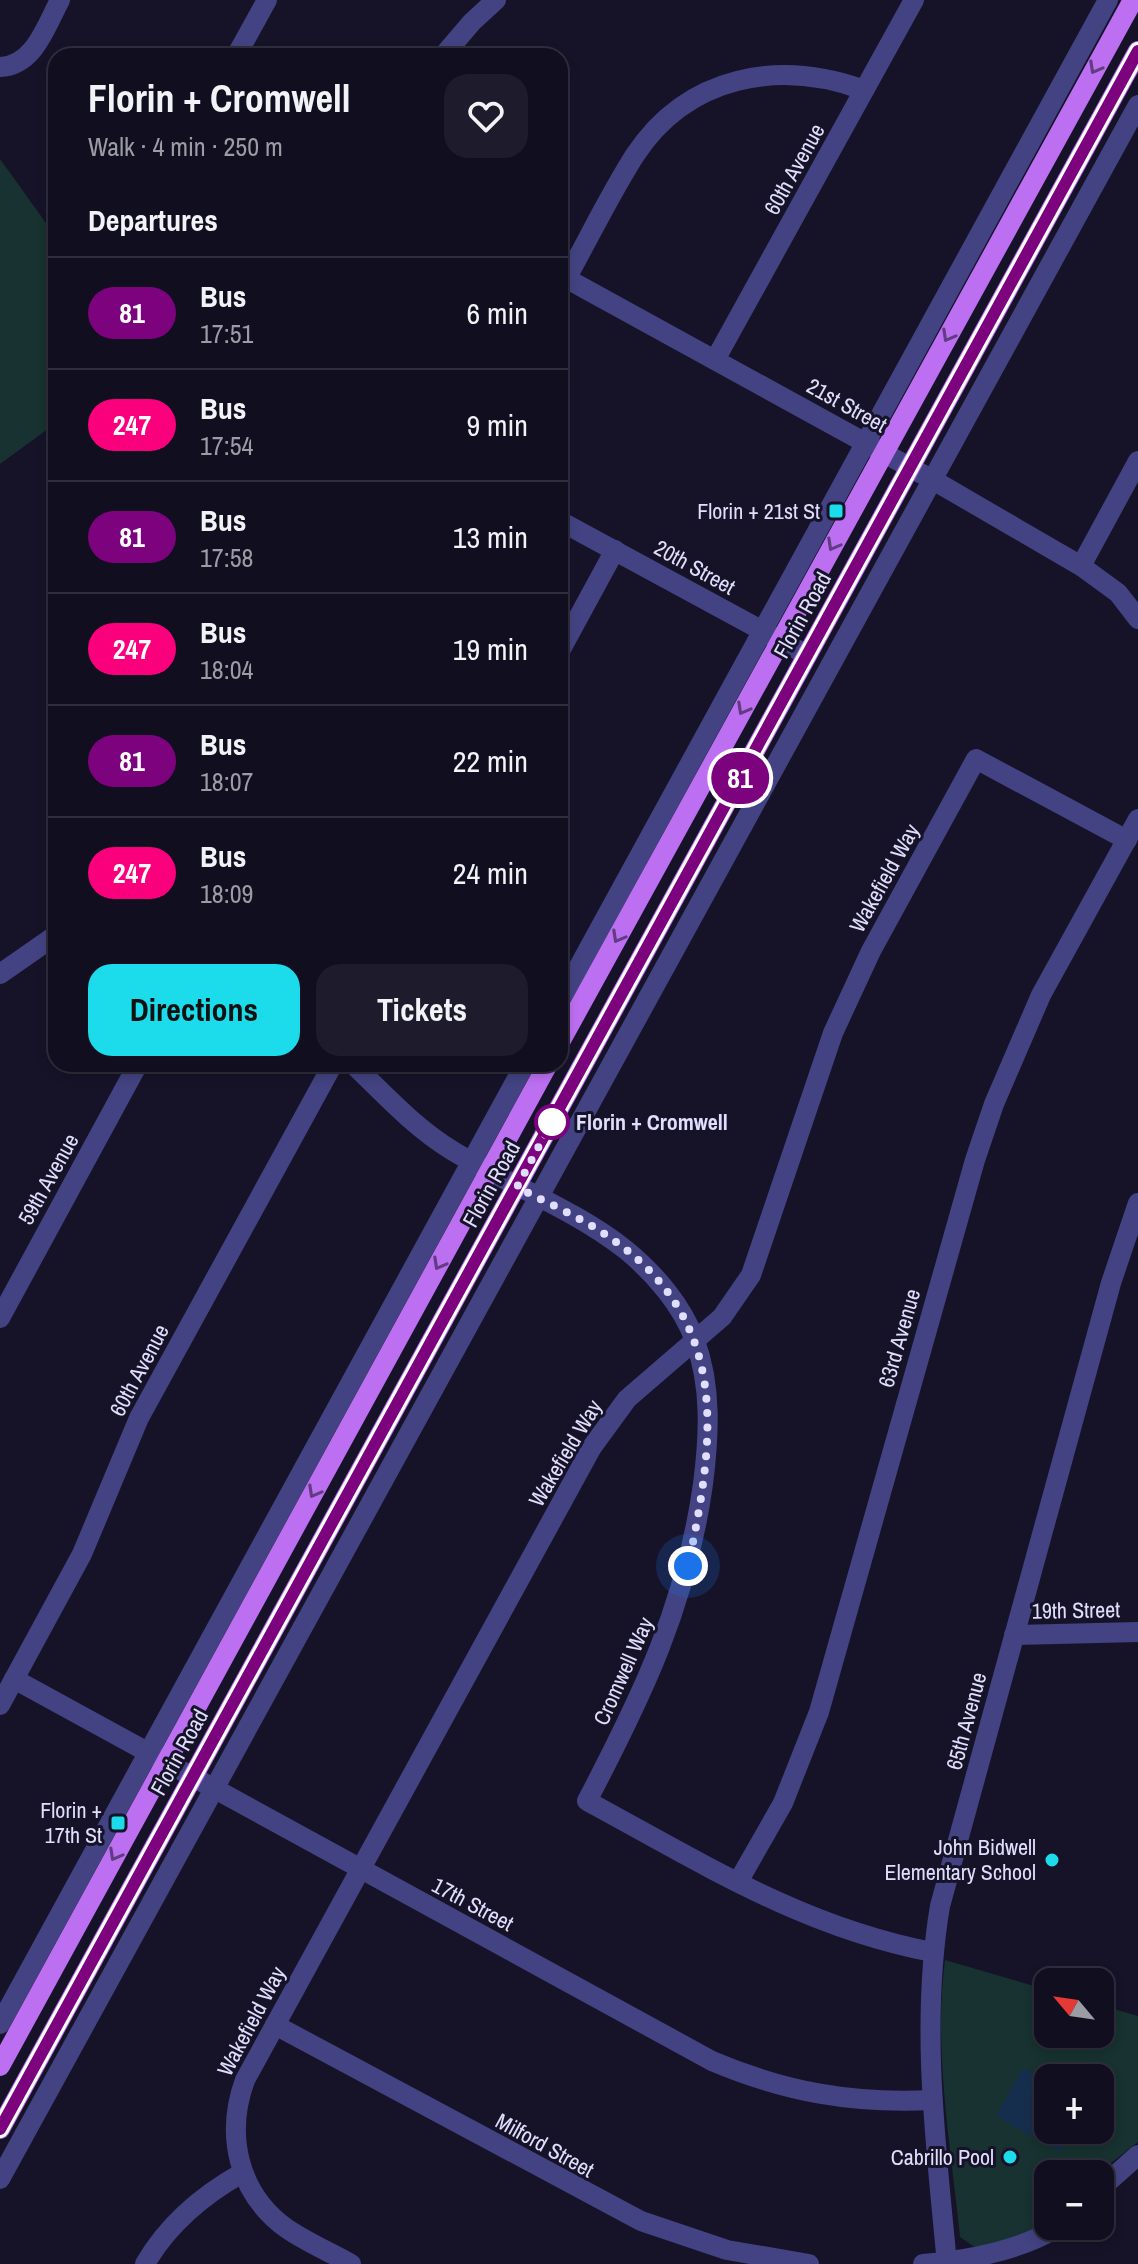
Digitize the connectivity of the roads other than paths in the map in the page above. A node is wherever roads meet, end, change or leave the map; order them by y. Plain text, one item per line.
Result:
1 (60, 0) edge
2 (267, 0) edge
3 (496, 0) edge
4 (914, 0) edge
5 (1108, 0) edge
6 (1133, 0) edge
7 (240, 48) edge
8 (450, 48) edge
9 (1138, 51) edge
10 (6, 66) edge
11 (864, 90) junction
12 (1138, 105) edge
13 (568, 269) edge
14 (568, 280) edge
15 (715, 360) junction
16 (865, 442) junction
17 (884, 453) junction
18 (1138, 461) edge
19 (909, 467) junction
20 (933, 480) junction
21 (568, 525) edge
22 (615, 550) junction
23 (1081, 566) junction
24 (1138, 619) edge
25 (771, 635) junction
26 (568, 636) edge
27 (807, 655) junction
28 (1138, 819) edge
29 (1127, 840) junction
30 (48, 941) edge
31 (0, 974) edge
32 (568, 987) edge
33 (568, 1027) edge
34 (134, 1072) edge
35 (329, 1072) edge
36 (361, 1072) edge
37 (522, 1072) edge
38 (543, 1072) edge
39 (481, 1166) junction
40 (517, 1187) junction
41 (539, 1199) junction
42 (1138, 1203) edge
43 (0, 1318) edge
44 (696, 1342) junction
45 (1138, 1632) edge
46 (1014, 1635) junction
47 (14, 1679) junction
48 (0, 1705) edge
49 (157, 1758) junction
50 (193, 1778) junction
51 (215, 1790) junction
52 (360, 1870) junction
53 (738, 1882) junction
54 (932, 1952) junction
55 (0, 2024) edge
56 (275, 2025) junction
57 (0, 2066) edge
58 (932, 2100) junction
59 (0, 2129) edge
60 (1138, 2155) edge
61 (242, 2173) junction
62 (1114, 2176) edge
63 (0, 2179) edge
64 (1034, 2239) edge
65 (947, 2263) edge
66 (145, 2264) edge
67 (351, 2264) edge
68 (807, 2264) edge
69 (923, 2264) edge

1 - 10 street
2 - 7 street
3 - 8 street
4 - 11 street, 60th Avenue
5 - 16 street, Florin Road
6 -> 17 main road, Florin Road
9 - 19 main road, Florin Road
11 - 13 street
11 - 15 street, 60th Avenue
12 - 20 street
14 - 15 street, 21st Street
15 - 16 street, 21st Street
16 - 17 street, 21st Street
16 - 25 street, Florin Road
17 - 19 street, 21st Street
17 -> 25 main road, Florin Road
18 - 23 street
19 - 20 street, 21st Street
19 - 27 main road, Florin Road
20 - 23 street, 21st Street
20 - 41 street
21 - 22 street, 20th Street
22 - 25 street, 20th Street
22 - 26 street
23 - 24 street, 21st Street
25 - 27 street, 20th Street
25 - 32 street, Florin Road
25 -> 33 main road, Florin Road
27 - 40 main road, Florin Road
28 - 29 street, 63rd Avenue
29 - 44 street, Wakefield Way
29 - 53 street, 63rd Avenue
30 - 31 street
34 - 43 street, 59th Avenue
35 - 47 street, 60th Avenue
36 - 39 street, Cromwell Way
37 - 39 street, Florin Road
38 - 39 main road, Florin Road
39 - 40 street, Cromwell Way
39 - 49 main road, Florin Road
40 - 41 street, Cromwell Way
40 - 50 main road, Florin Road
41 - 44 street, Cromwell Way
41 - 51 street
42 - 46 street, 65th Avenue
44 - 52 street, Wakefield Way
44 - 53 street, Cromwell Way
45 - 46 street, 19th Street
46 - 54 street, 65th Avenue
47 - 48 street, 60th Avenue
47 - 49 street, 17th Street
49 - 50 street, 17th Street
49 - 55 street, Florin Road
49 -> 57 main road, Florin Road
50 - 51 street, 17th Street
50 - 59 main road, Florin Road
51 - 52 street, 17th Street
51 - 63 street
52 - 56 street, Wakefield Way
52 - 58 street, 17th Street
53 - 54 street, Cromwell Way
54 - 58 street, 65th Avenue
56 - 61 street, Wakefield Way
56 - 68 street, Milford Street
58 - 65 street, 65th Avenue
60 - 62 street
61 - 66 street
61 - 67 street, Wakefield Way
64 - 65 street
65 - 69 street

